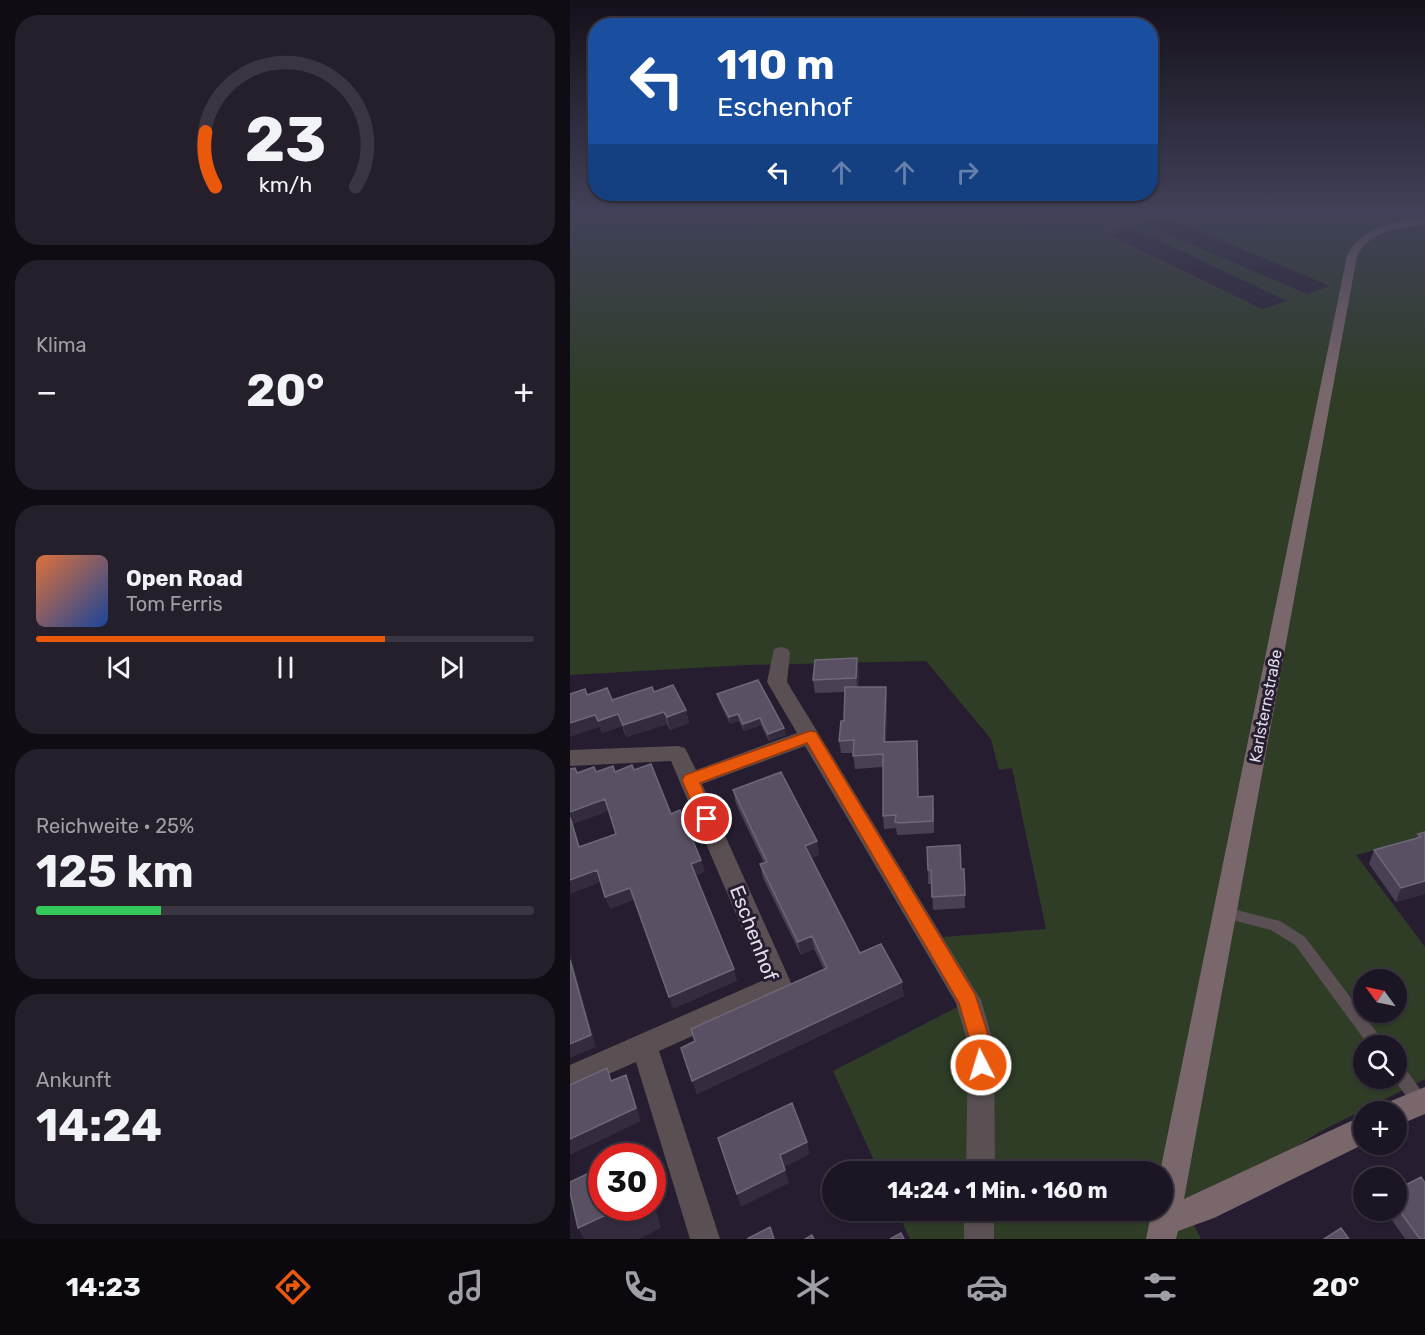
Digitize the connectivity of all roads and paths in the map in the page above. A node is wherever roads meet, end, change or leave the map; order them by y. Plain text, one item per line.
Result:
1 (1350, 271) edge
2 (781, 653) dead end
3 (810, 736) junction
4 (570, 758) edge
5 (690, 780) junction
6 (1226, 913) junction
7 (1371, 1035) edge
8 (644, 1045) junction
9 (570, 1078) edge
10 (1406, 1089) edge
11 (1414, 1105) edge
12 (1353, 1134) edge
13 (980, 1161) edge
14 (980, 1221) edge
15 (1163, 1230) edge
16 (705, 1239) edge
17 (979, 1239) edge

1 - 6 street, Karlsternstraße
2 - 3 street
3 - 5 street
3 - 13 street
4 - 5 street, Eschenhof
5 - 8 street, Eschenhof
6 - 7 lane
6 - 15 street, Karlsternstraße
8 - 9 street, Eschenhof
8 - 16 street
10 - 11 lane
12 - 15 street
14 - 17 street

